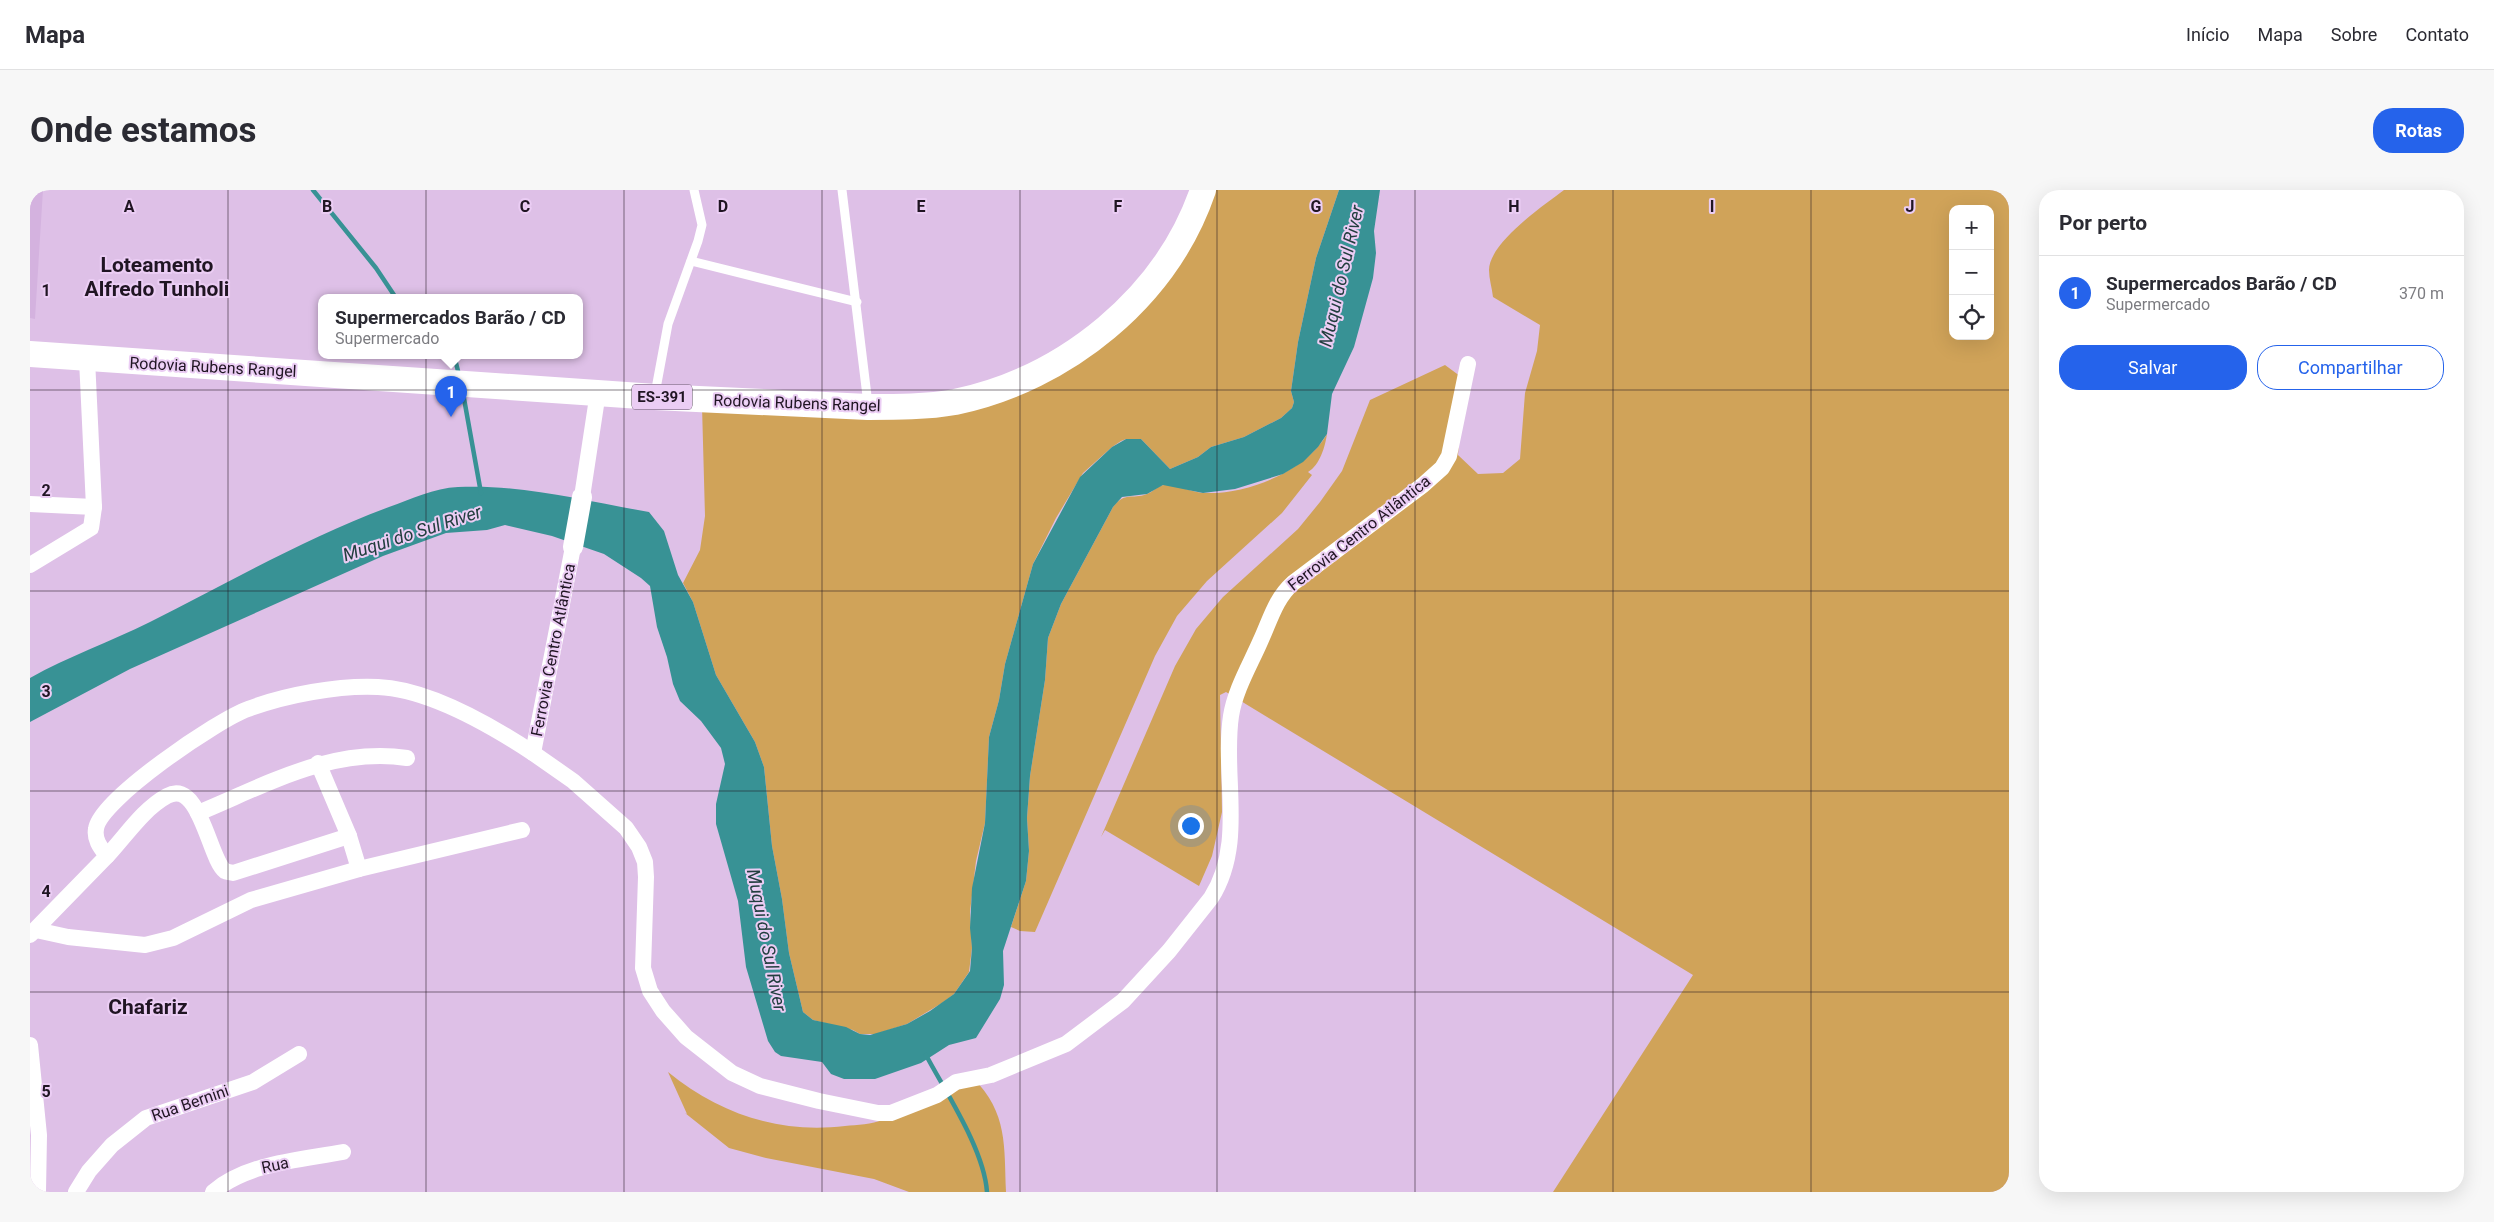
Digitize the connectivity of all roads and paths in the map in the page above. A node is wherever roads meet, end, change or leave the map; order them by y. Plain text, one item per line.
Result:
1 (694, 190) edge
2 (842, 190) edge
3 (1202, 190) edge
4 (691, 261) junction
5 (856, 302) junction
6 (30, 354) edge
7 (87, 359) junction
8 (1468, 364) dead end
9 (598, 392) junction
10 (655, 397) junction
11 (868, 407) junction
12 (582, 497) joint
13 (30, 504) edge
14 (94, 507) junction
15 (573, 548) joint
16 (30, 565) edge
17 (533, 753) junction
18 (407, 758) dead end
19 (318, 763) junction
20 (198, 813) junction
21 (522, 830) dead end
22 (349, 836) junction
23 (107, 856) junction
24 (359, 869) junction
25 (33, 933) edge
26 (30, 1045) edge
27 (299, 1054) dead end
28 (343, 1152) dead end
29 (38, 1192) edge
30 (76, 1192) edge
31 (213, 1192) edge

1 - 4 lane
2 - 5 lane
3 - 11 main road, Rodovia Rubens Rangel / ES-391
4 - 5 lane
4 - 10 lane
5 - 11 lane
6 - 7 main road, Rodovia Rubens Rangel / ES-391
7 - 9 main road, Rodovia Rubens Rangel / ES-391
7 - 14 street
8 - 17 street, Ferrovia Centro Atlântica
9 - 10 main road, Rodovia Rubens Rangel / ES-391
9 - 12 street
10 - 11 main road, Rodovia Rubens Rangel / ES-391
12 - 15 street
13 - 14 street
14 - 16 street
15 - 17 street, Ferrovia Centro Atlântica
17 - 23 street, Ferrovia Centro Atlântica
18 - 19 street
19 - 20 street
19 - 22 street
20 - 22 street
20 - 23 street
21 - 24 street
22 - 24 street
23 - 25 street
24 - 25 street
26 - 29 street
27 - 30 street, Rua Bernini
28 - 31 street, Rua

